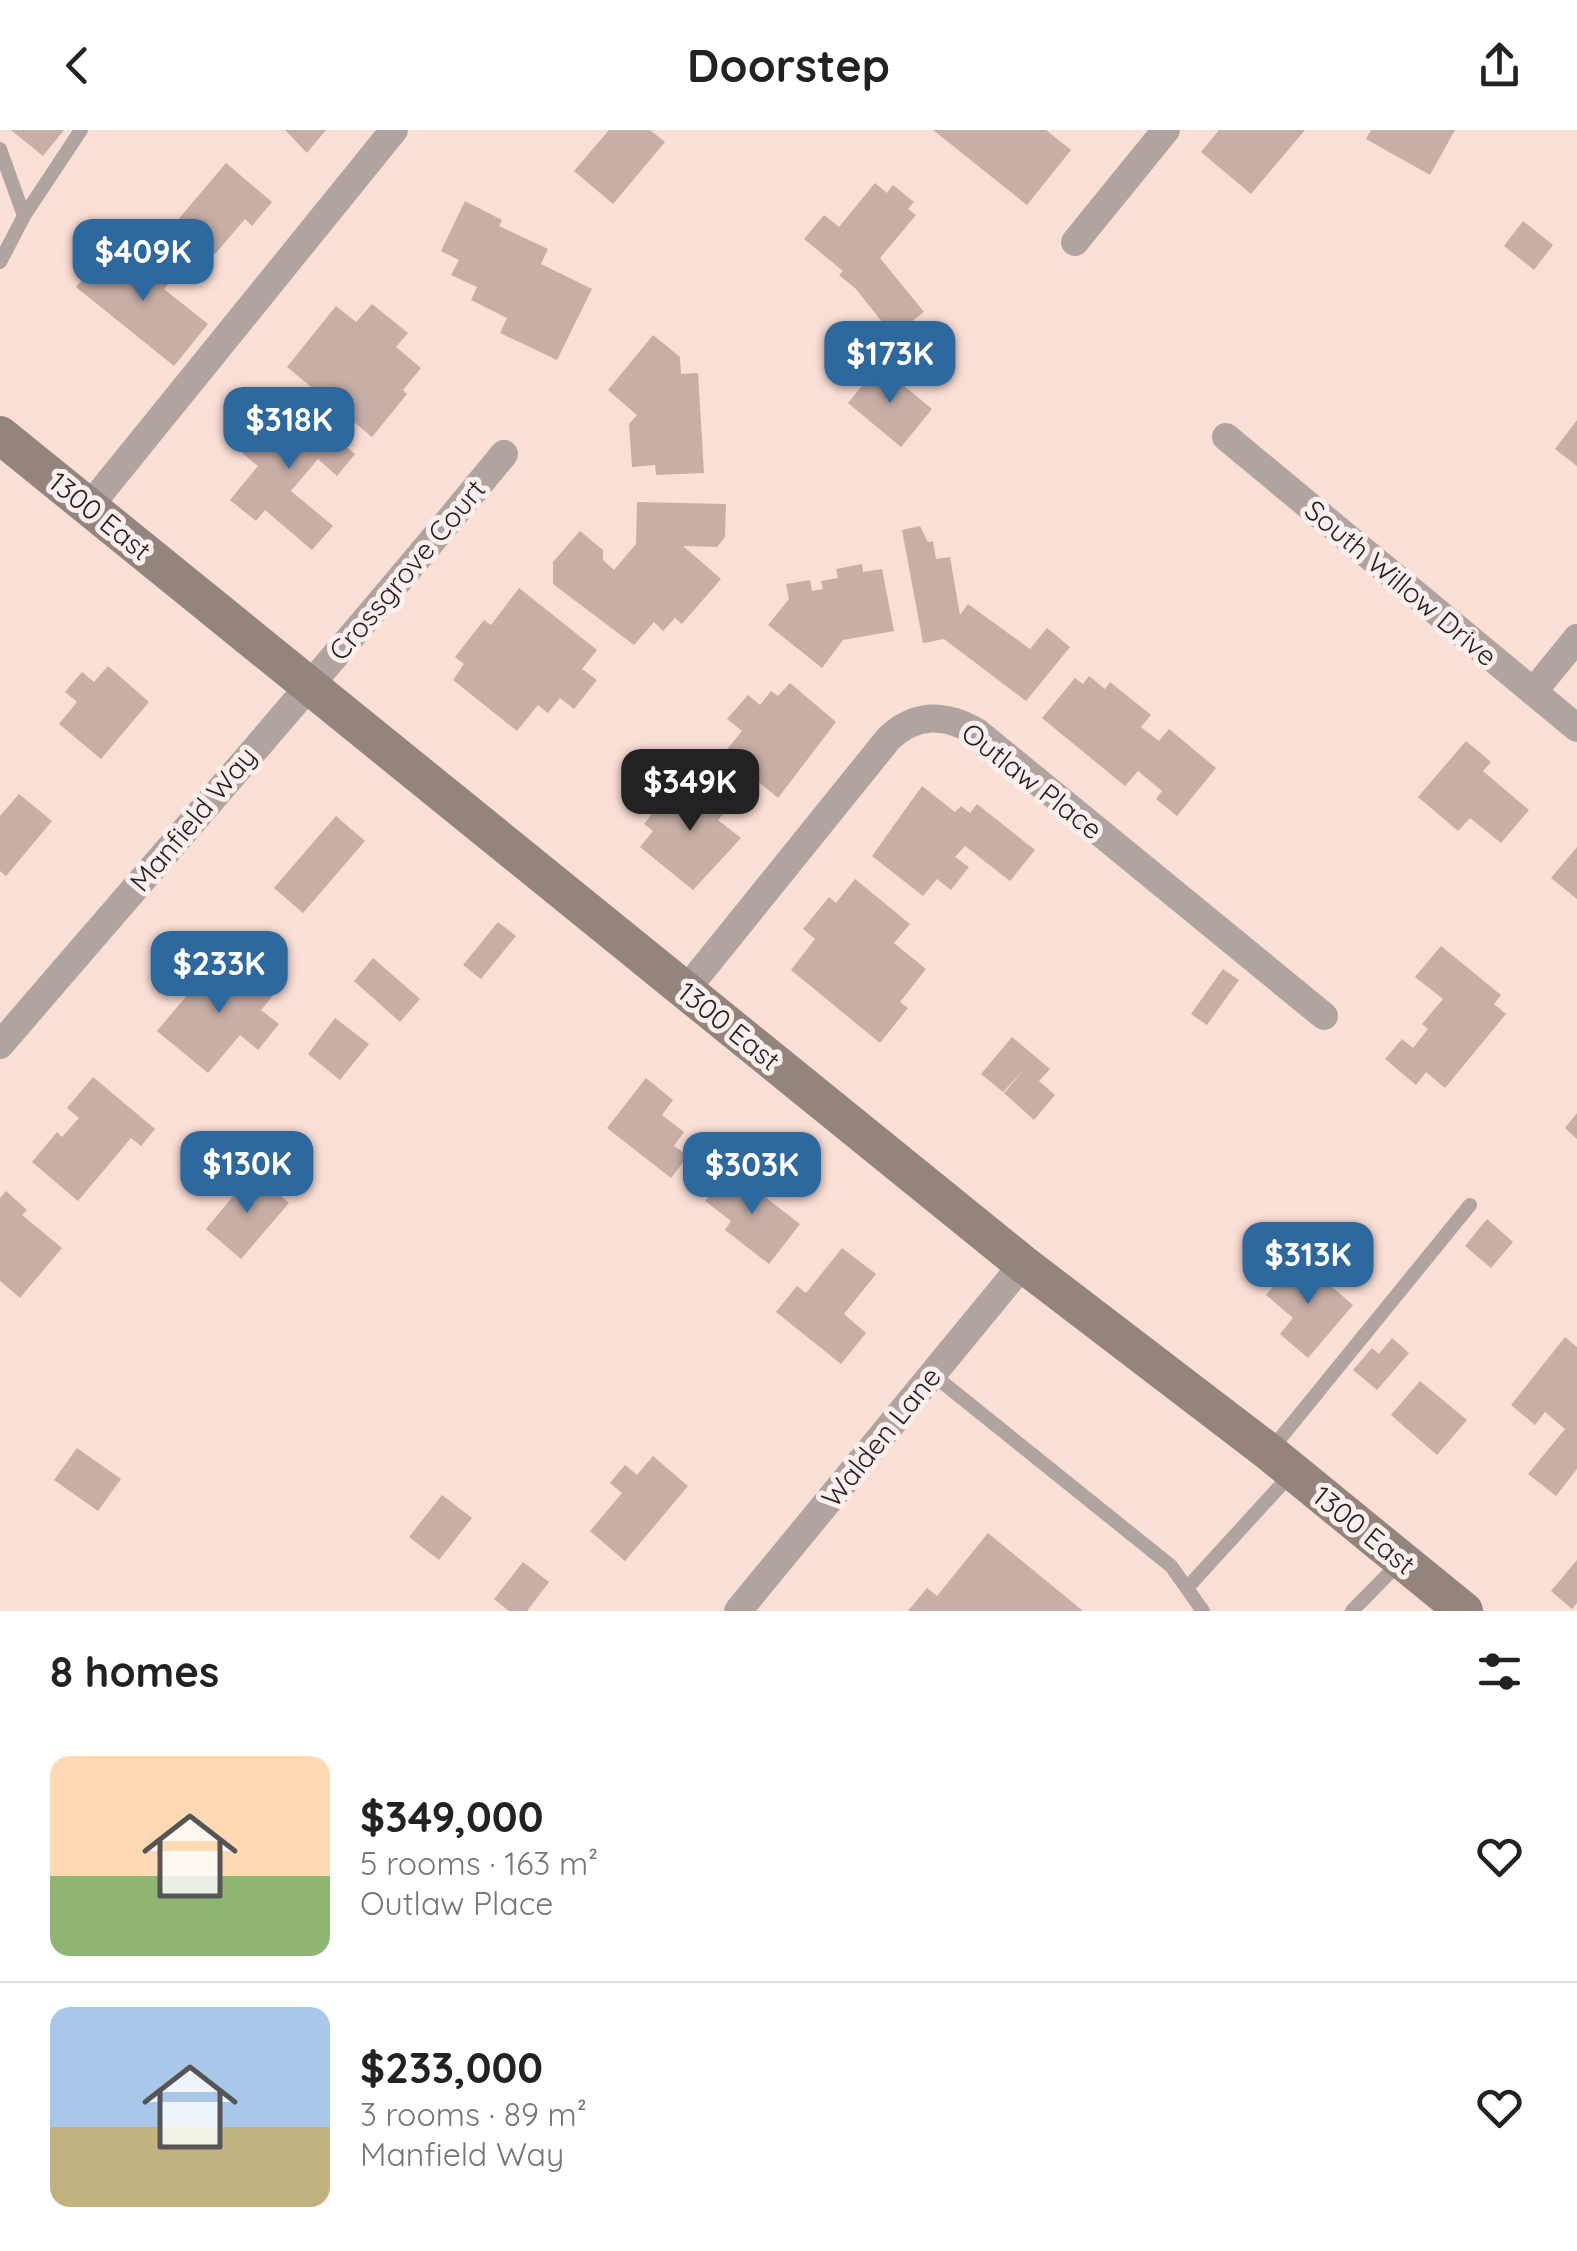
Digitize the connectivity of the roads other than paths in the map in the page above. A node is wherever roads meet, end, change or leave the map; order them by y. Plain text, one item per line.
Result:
1 (82, 130) edge
2 (394, 130) edge
3 (1166, 130) edge
4 (0, 149) edge
5 (24, 216) junction
6 (1075, 242) dead end
7 (0, 262) edge
8 (0, 436) edge
9 (1226, 437) dead end
10 (504, 454) dead end
11 (88, 508) junction
12 (1577, 638) edge
13 (310, 684) junction
14 (1533, 692) junction
15 (1577, 728) edge
16 (685, 990) junction
17 (1324, 1016) dead end
18 (0, 1044) edge
19 (1470, 1205) dead end
20 (1023, 1264) junction
21 (932, 1374) junction
22 (1281, 1462) junction
23 (1402, 1561) junction
24 (1187, 1588) junction
25 (738, 1611) edge
26 (1203, 1611) edge
27 (1352, 1611) edge
28 (1464, 1611) edge

1 - 5 lane
2 - 11 street
3 - 6 street
4 - 5 lane
5 - 7 lane
8 - 11 main road, 1300 East
9 - 14 street, South Willow Drive
10 - 13 street, Crossgrove Court
11 - 13 main road, 1300 East
12 - 14 street
13 - 16 main road, 1300 East
13 - 18 street, Manfield Way
14 - 15 street, South Willow Drive
16 - 17 street, Outlaw Place
16 - 20 main road, 1300 East
19 - 22 lane
20 - 21 street, Walden Lane
20 - 22 main road, 1300 East
21 - 24 lane
21 - 25 street, Walden Lane
22 - 23 main road, 1300 East
22 - 24 lane
23 - 27 lane
23 - 28 main road, 1300 East
24 - 26 lane

